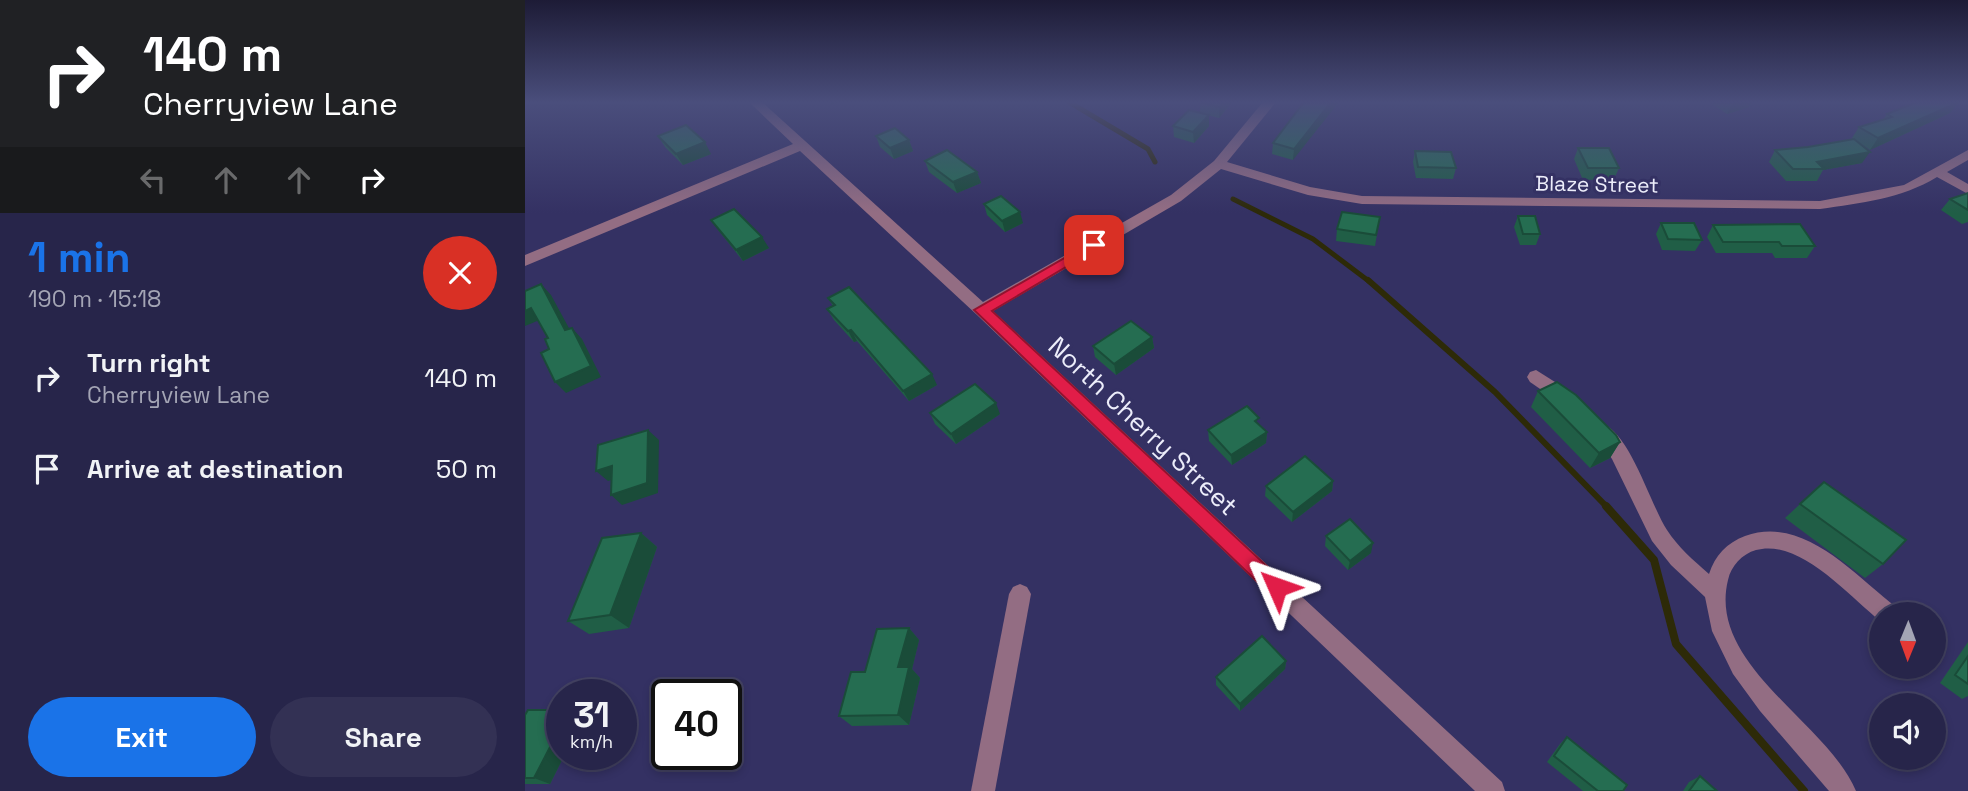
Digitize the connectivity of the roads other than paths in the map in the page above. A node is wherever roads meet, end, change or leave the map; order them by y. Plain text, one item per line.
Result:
1 (796, 139) edge
2 (1240, 139) edge
3 (803, 145) junction
4 (1968, 154) edge
5 (1219, 164) junction
6 (1938, 172) junction
7 (1968, 190) edge
8 (525, 261) edge
9 (982, 310) junction
10 (1536, 377) dead end
11 (1716, 593) junction
12 (1020, 594) dead end
13 (1872, 602) edge
14 (983, 791) edge
15 (1493, 791) edge
16 (1845, 791) edge

1 - 3 street, North Cherry Street
2 - 5 street
3 - 8 street
3 - 9 street, North Cherry Street
4 - 6 street, Blaze Street
5 - 6 street, Blaze Street
5 - 9 street
6 - 7 street
9 - 15 street, North Cherry Street
10 - 11 street
11 - 13 street
11 - 16 street
12 - 14 street

